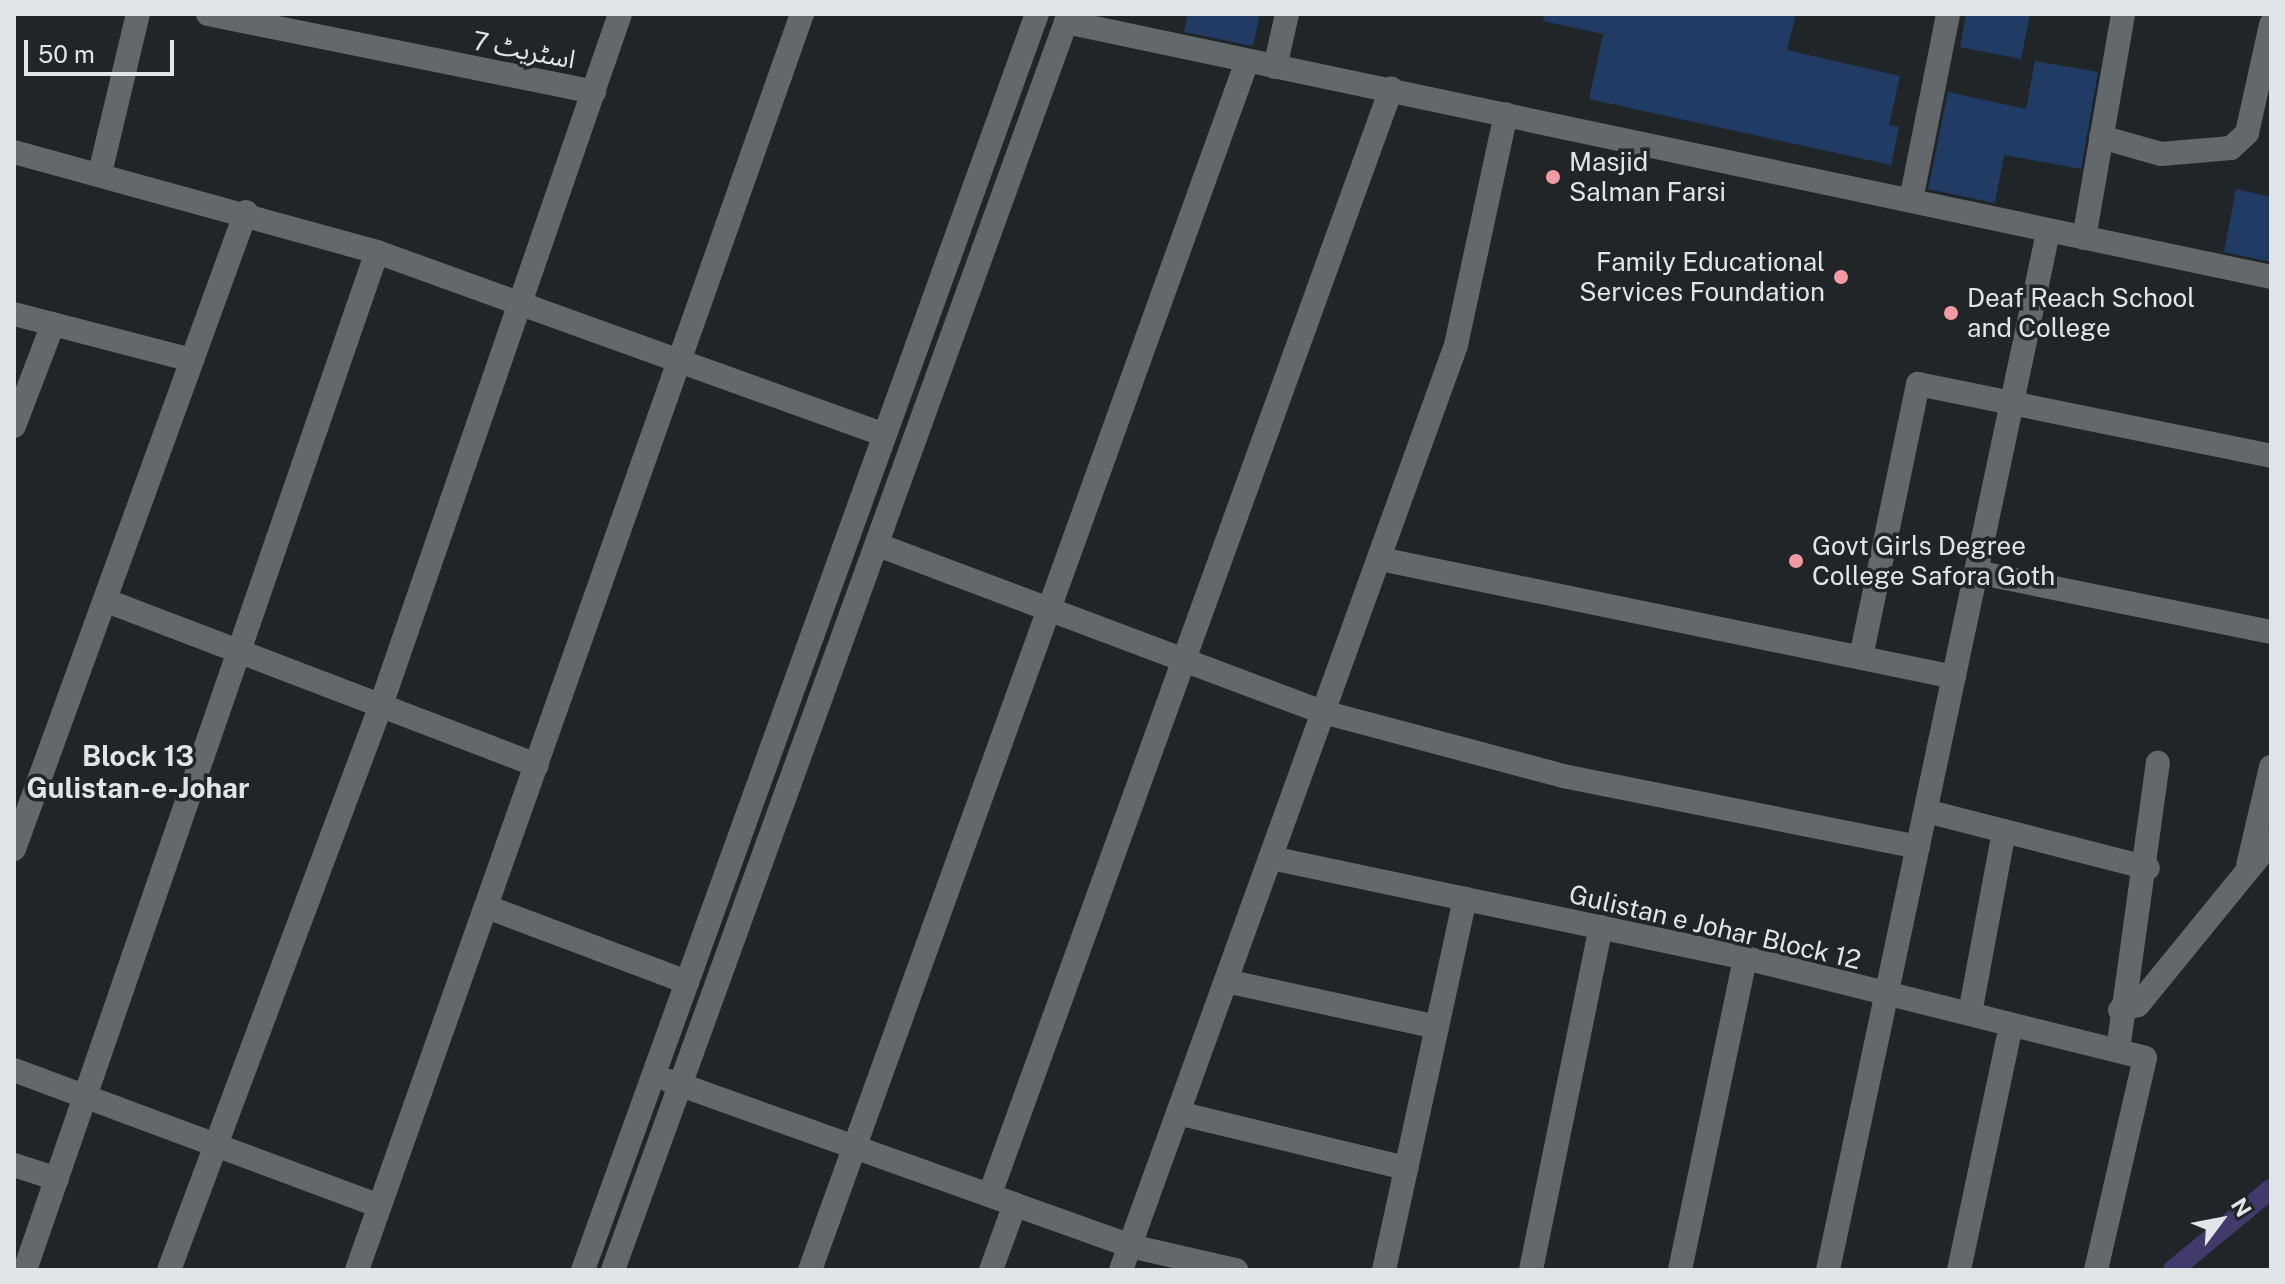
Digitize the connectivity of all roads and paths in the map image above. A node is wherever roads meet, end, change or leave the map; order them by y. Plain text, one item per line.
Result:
1 (138, 14) edge
2 (208, 14) edge
3 (620, 14) edge
4 (802, 14) edge
5 (1037, 14) edge
6 (1287, 14) edge
7 (1948, 14) edge
8 (2123, 14) edge
9 (1068, 18) edge
10 (2271, 25) edge
11 (1246, 64) junction
12 (1275, 67) junction
13 (1391, 89) junction
14 (594, 92) junction
15 (1506, 114) junction
16 (2101, 137) junction
17 (14, 152) edge
18 (100, 173) junction
19 (1911, 200) junction
20 (246, 212) junction
21 (2048, 232) junction
22 (2084, 238) junction
23 (377, 252) junction
24 (2271, 277) edge
25 (524, 301) junction
26 (14, 314) edge
27 (53, 324) junction
28 (684, 357) junction
29 (192, 360) junction
30 (2010, 406) junction
31 (14, 426) edge
32 (882, 434) junction
33 (2271, 456) edge
34 (878, 545) junction
35 (1380, 559) junction
36 (1976, 572) junction
37 (107, 601) junction
38 (1051, 610) junction
39 (2271, 632) edge
40 (810, 637) junction
41 (840, 647) junction
42 (236, 649) junction
43 (1861, 657) junction
44 (1182, 664) junction
45 (1954, 677) junction
46 (381, 705) junction
47 (1323, 712) junction
48 (2158, 763) dead end
49 (537, 765) junction
50 (2271, 767) edge
51 (1926, 811) junction
52 (2004, 831) junction
53 (2271, 842) edge
54 (1918, 847) junction
55 (14, 849) edge
56 (1271, 858) junction
57 (2248, 866) junction
58 (2148, 868) junction
59 (1465, 899) junction
60 (487, 907) junction
61 (1601, 927) junction
62 (1745, 958) junction
63 (1226, 981) junction
64 (687, 982) junction
65 (1884, 997) junction
66 (2120, 1010) junction
67 (1970, 1013) junction
68 (2011, 1025) junction
69 (1437, 1027) junction
70 (2118, 1050) junction
71 (14, 1070) edge
72 (652, 1075) junction
73 (684, 1085) junction
74 (87, 1097) junction
75 (1178, 1113) junction
76 (214, 1145) junction
77 (858, 1146) junction
78 (14, 1165) edge
79 (1406, 1168) junction
80 (57, 1179) junction
81 (990, 1194) junction
82 (1015, 1204) junction
83 (380, 1206) junction
84 (1130, 1246) junction
85 (22, 1267) edge
86 (169, 1270) edge
87 (357, 1270) edge
88 (583, 1270) edge
89 (613, 1270) edge
90 (810, 1270) edge
91 (991, 1270) edge
92 (1121, 1270) edge
93 (1236, 1270) edge
94 (1384, 1270) edge
95 (1531, 1270) edge
96 (1680, 1270) edge
97 (1828, 1270) edge
98 (1959, 1270) edge
99 (2096, 1270) edge

1 - 18 street
2 - 14 street, اسٹریٹ 7
3 - 14 street
4 - 28 street
5 - 32 street
6 - 12 street
7 - 19 street
8 - 16 street
9 - 11 street
9 - 34 street
10 - 16 street
11 - 12 street
11 - 38 street
12 - 13 street
13 - 15 street
13 - 44 street
14 - 25 street
15 - 19 street
15 - 35 street
16 - 22 street
17 - 18 street
18 - 20 street
19 - 21 street
20 - 23 street
20 - 29 street
21 - 22 street
21 - 30 street
22 - 24 street
23 - 25 street
23 - 42 street
25 - 28 street
25 - 46 street
26 - 27 street
27 - 29 street
27 - 31 street
28 - 32 street
28 - 49 street
29 - 37 street
30 - 33 street
30 - 36 street
30 - 43 street
32 - 40 street
34 - 38 street
34 - 41 street
35 - 43 street
35 - 47 street
36 - 39 street
36 - 45 street
37 - 42 street
37 - 55 street
38 - 44 street
38 - 77 street
40 - 41 street
40 - 64 street
41 - 73 street
42 - 46 street
42 - 74 street
43 - 45 street
44 - 47 street
44 - 81 street
45 - 51 street
46 - 49 street
46 - 76 street
47 - 54 street
47 - 56 street
48 - 58 street
49 - 60 street
50 - 57 street
51 - 52 street
51 - 54 street
52 - 58 street
52 - 67 street
53 - 57 street
54 - 65 street
56 - 59 street, Gulistan e Johar Block 12
56 - 63 street
57 - 66 street
58 - 66 street
59 - 61 street, Gulistan e Johar Block 12
59 - 69 street
60 - 64 street
60 - 83 street
61 - 62 street, Gulistan e Johar Block 12
61 - 95 street
62 - 65 street, Gulistan e Johar Block 12
62 - 96 street
63 - 69 street
63 - 75 street
64 - 72 street
65 - 67 street, Gulistan e Johar Block 12
65 - 97 street
66 - 70 street
67 - 68 street, Gulistan e Johar Block 12
68 - 70 street, Gulistan e Johar Block 12
68 - 98 street
69 - 79 street
70 - 99 street, Gulistan e Johar Block 12
71 - 74 street
72 - 73 street
72 - 88 street
73 - 77 street
73 - 89 street
74 - 76 street
74 - 80 street
75 - 79 street
75 - 84 street
76 - 83 street
76 - 86 street
77 - 81 street
77 - 90 street
78 - 80 street
79 - 94 street
80 - 85 street
81 - 82 street
82 - 84 street
82 - 91 street
83 - 87 street
84 - 92 street
84 - 93 street

